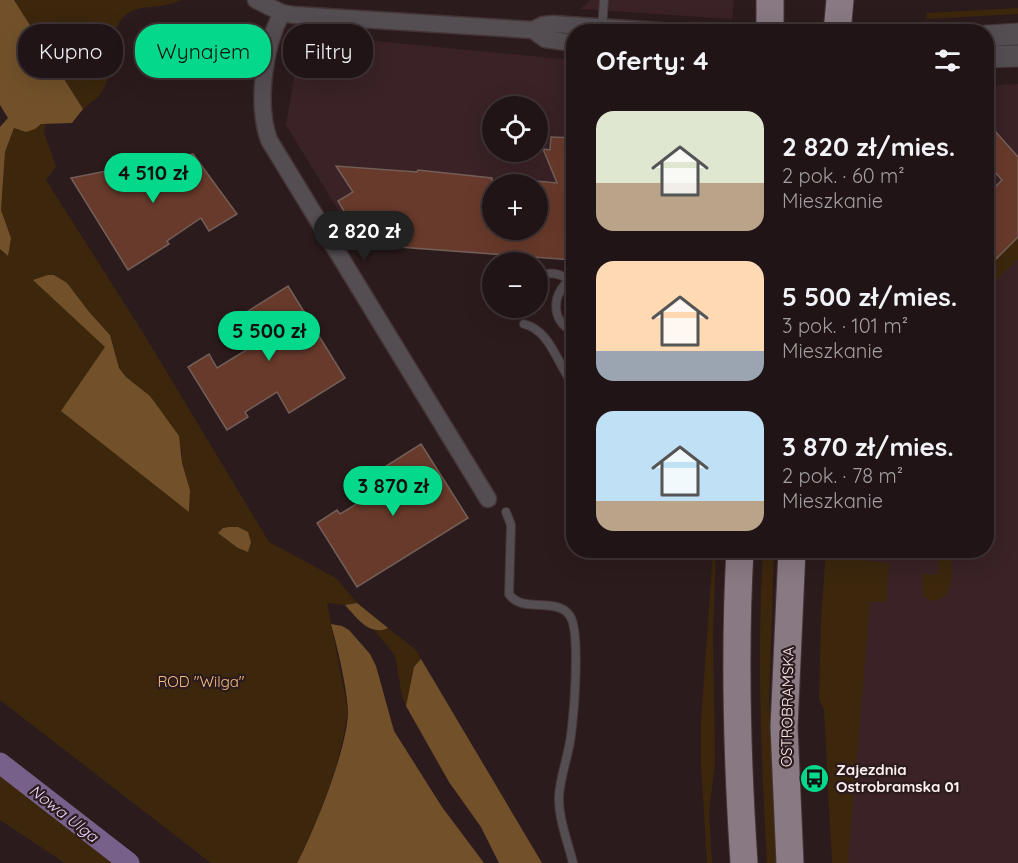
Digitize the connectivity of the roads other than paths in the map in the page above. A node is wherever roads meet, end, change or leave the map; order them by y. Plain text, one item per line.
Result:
1 (256, 0) edge
2 (604, 0) edge
3 (770, 0) edge
4 (840, 0) edge
5 (282, 13) junction
6 (602, 24) edge
7 (770, 24) edge
8 (838, 24) edge
9 (566, 25) edge
10 (533, 30) junction
11 (1018, 34) edge
12 (994, 36) edge
13 (566, 42) edge
14 (1018, 56) edge
15 (994, 58) edge
16 (548, 274) edge
17 (566, 276) edge
18 (566, 285) edge
19 (524, 324) dead end
20 (566, 328) edge
21 (566, 372) edge
22 (488, 499) dead end
23 (506, 512) dead end
24 (740, 558) edge
25 (792, 558) edge
26 (573, 863) edge
27 (744, 863) edge
28 (790, 863) edge

1 - 5 street
2 - 6 lane
3 - 7 main road
4 - 8 main road
5 - 10 street
5 - 22 street
9 - 10 street
10 - 13 street
11 - 12 street
14 - 15 street
16 - 17 lane
18 - 20 lane
19 - 21 lane
23 - 26 lane
24 - 27 main road
25 - 28 main road, OSTROBRAMSKA

